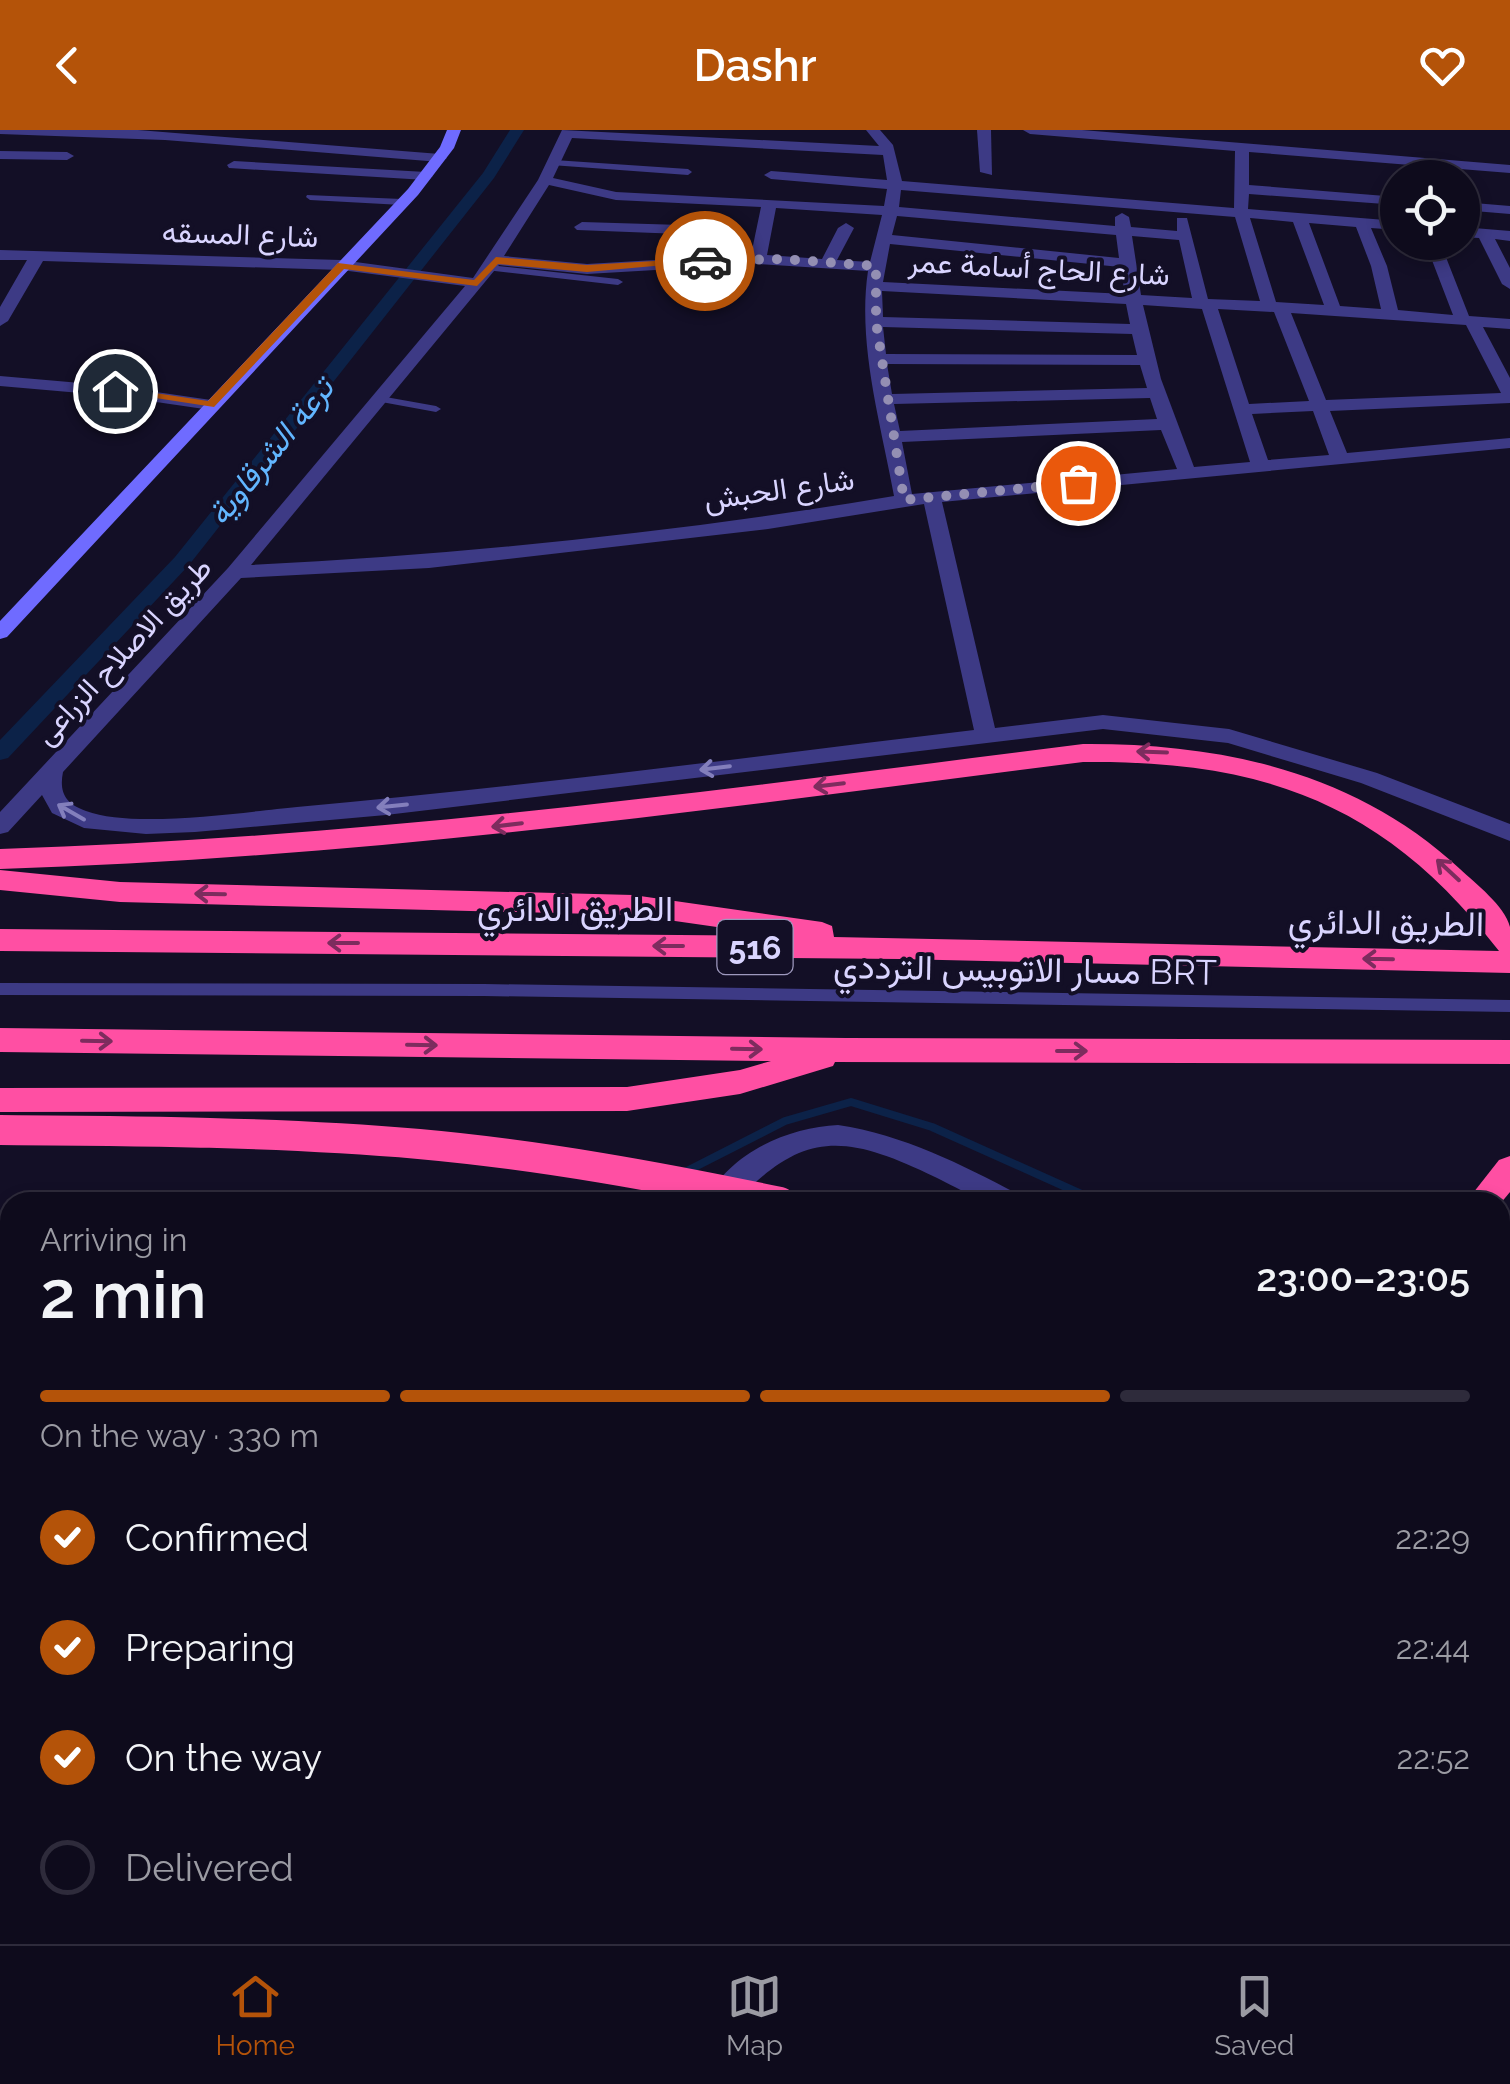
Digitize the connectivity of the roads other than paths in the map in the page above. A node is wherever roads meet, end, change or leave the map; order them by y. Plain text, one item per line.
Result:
1 (0, 130) edge
2 (454, 130) edge
3 (873, 130) edge
4 (984, 130) edge
5 (1030, 130) edge
6 (1289, 130) edge
7 (569, 132) edge
8 (719, 137) edge
9 (780, 143) junction
10 (1242, 147) junction
11 (888, 151) junction
12 (1292, 152) junction
13 (0, 155) edge
14 (67, 156) dead end
15 (440, 158) junction
16 (234, 165) dead end
17 (1510, 169) edge
18 (549, 172) junction
19 (688, 172) dead end
20 (987, 172) dead end
21 (771, 175) junction
22 (426, 176) junction
23 (894, 182) junction
24 (1242, 189) junction
25 (310, 197) dead end
26 (1380, 200) edge
27 (402, 202) junction
28 (1121, 202) junction
29 (765, 206) junction
30 (1179, 208) junction
31 (1480, 208) edge
32 (1510, 210) edge
33 (892, 211) junction
34 (1241, 212) junction
35 (1299, 217) junction
36 (1361, 222) junction
37 (1380, 224) edge
38 (582, 227) dead end
39 (846, 228) dead end
40 (1124, 231) junction
41 (1480, 234) edge
42 (1484, 234) junction
43 (1186, 236) junction
44 (1510, 236) edge
45 (884, 239) junction
46 (39, 254) junction
47 (0, 255) edge
48 (758, 259) junction
49 (1440, 260) edge
50 (714, 261) junction
51 (828, 262) junction
52 (1128, 263) junction
53 (341, 266) junction
54 (876, 266) junction
55 (487, 271) junction
56 (1040, 275) junction
57 (618, 282) dead end
58 (1510, 284) edge
59 (874, 286) junction
60 (1132, 300) junction
61 (1205, 305) junction
62 (1276, 308) junction
63 (1334, 310) junction
64 (1392, 315) junction
65 (0, 320) edge
66 (1467, 321) junction
67 (876, 322) junction
68 (1510, 325) edge
69 (1138, 329) junction
70 (881, 359) junction
71 (1146, 360) junction
72 (0, 381) edge
73 (1154, 392) junction
74 (1510, 397) edge
75 (380, 400) junction
76 (887, 400) junction
77 (210, 405) junction
78 (1320, 408) junction
79 (436, 409) dead end
80 (1242, 409) junction
81 (1166, 424) junction
82 (894, 437) junction
83 (1510, 443) edge
84 (1340, 459) junction
85 (1260, 465) junction
86 (1188, 472) junction
87 (932, 497) junction
88 (904, 500) junction
89 (235, 572) junction
90 (0, 633) edge
91 (986, 735) junction
92 (54, 765) junction
93 (0, 826) edge
94 (1510, 833) edge
95 (0, 859) edge
96 (0, 880) edge
97 (0, 940) edge
98 (1510, 945) edge
99 (899, 948) junction
100 (1510, 962) edge
101 (0, 989) edge
102 (1510, 1006) edge
103 (0, 1040) edge
104 (846, 1050) junction
105 (1510, 1052) edge
106 (0, 1100) edge
107 (0, 1130) edge
108 (1510, 1169) edge
109 (728, 1192) edge
110 (730, 1192) edge
111 (987, 1192) edge
112 (1490, 1192) edge

1 - 15 street
2 - 15 street
3 - 11 street
4 - 20 street
5 - 10 street
6 - 12 street
7 - 8 street
7 - 18 street, طريق الاصلاح الزراعى
8 - 9 street
9 - 11 street
9 - 21 street
10 - 12 street
10 - 24 street
11 - 23 street
12 - 17 street
13 - 14 street
15 - 22 street
16 - 22 street
18 - 19 lane
18 - 29 street
18 - 55 street, طريق الاصلاح الزراعى
21 - 23 street
21 - 29 street
22 - 27 street
23 - 28 street
23 - 33 street
24 - 26 street
24 - 34 street
25 - 27 lane
27 - 53 street
28 - 30 street
28 - 40 street
29 - 33 street
29 - 48 street
30 - 34 street
30 - 43 street
31 - 32 street
33 - 40 street
33 - 45 street
34 - 35 street
34 - 62 street
35 - 36 street
35 - 63 street
36 - 37 street
36 - 64 street
38 - 50 street
39 - 51 street
40 - 43 street
40 - 52 street
41 - 42 street
42 - 44 street
42 - 58 street
43 - 61 street
45 - 54 street
45 - 56 street
46 - 47 street, شارع المسقه
46 - 53 street, شارع المسقه
46 - 65 street
48 - 50 street, شارع المسقه
48 - 51 street, شارع المسقه
49 - 66 street
50 - 55 street, شارع المسقه
51 - 54 street, شارع المسقه
52 - 56 street
52 - 60 street
53 - 55 street, شارع المسقه
53 - 77 street
54 - 59 street
55 - 57 lane
55 - 75 street, طريق الاصلاح الزراعى
56 - 59 street, شارع الحاج أسامة عمر
56 - 60 street, شارع الحاج أسامة عمر
59 - 67 street
60 - 61 street, شارع الحاج أسامة عمر
60 - 69 street
61 - 62 street, شارع الحاج أسامة عمر
61 - 80 street
62 - 63 street, شارع الحاج أسامة عمر
62 - 78 street
63 - 64 street, شارع الحاج أسامة عمر
64 - 66 street, شارع الحاج أسامة عمر
66 - 68 street, شارع الحاج أسامة عمر
66 - 74 street
67 - 69 street
67 - 70 street
69 - 71 street
70 - 71 street
70 - 76 street
71 - 73 street
72 - 77 street
73 - 76 street
73 - 81 street
74 - 78 street
75 - 79 lane
75 - 89 street, طريق الاصلاح الزراعى
76 - 82 street
77 - 90 street
78 - 80 street
78 - 84 street
80 - 85 street
81 - 82 street
81 - 86 street
82 - 88 street
83 - 84 street, شارع الحبش
84 - 85 street, شارع الحبش
85 - 86 street, شارع الحبش
86 - 87 street, شارع الحبش
87 - 88 street, شارع الحبش
87 - 91 street
88 - 89 street, شارع الحبش
89 - 92 street, طريق الاصلاح الزراعى
91 -> 92 street
91 - 94 street
92 - 93 street, طريق الاصلاح الزراعى
98 -> 95 highway
99 -> 96 highway
99 -> 97 highway, الطريق الدائري / 516
100 -> 99 highway, الطريق الدائري / 516
101 - 102 lane, مسار الاتوبيس الترددي BRT
103 -> 104 highway
104 -> 105 highway
104 - 106 highway
107 - 110 highway, bridge
108 - 112 highway
109 - 111 street

